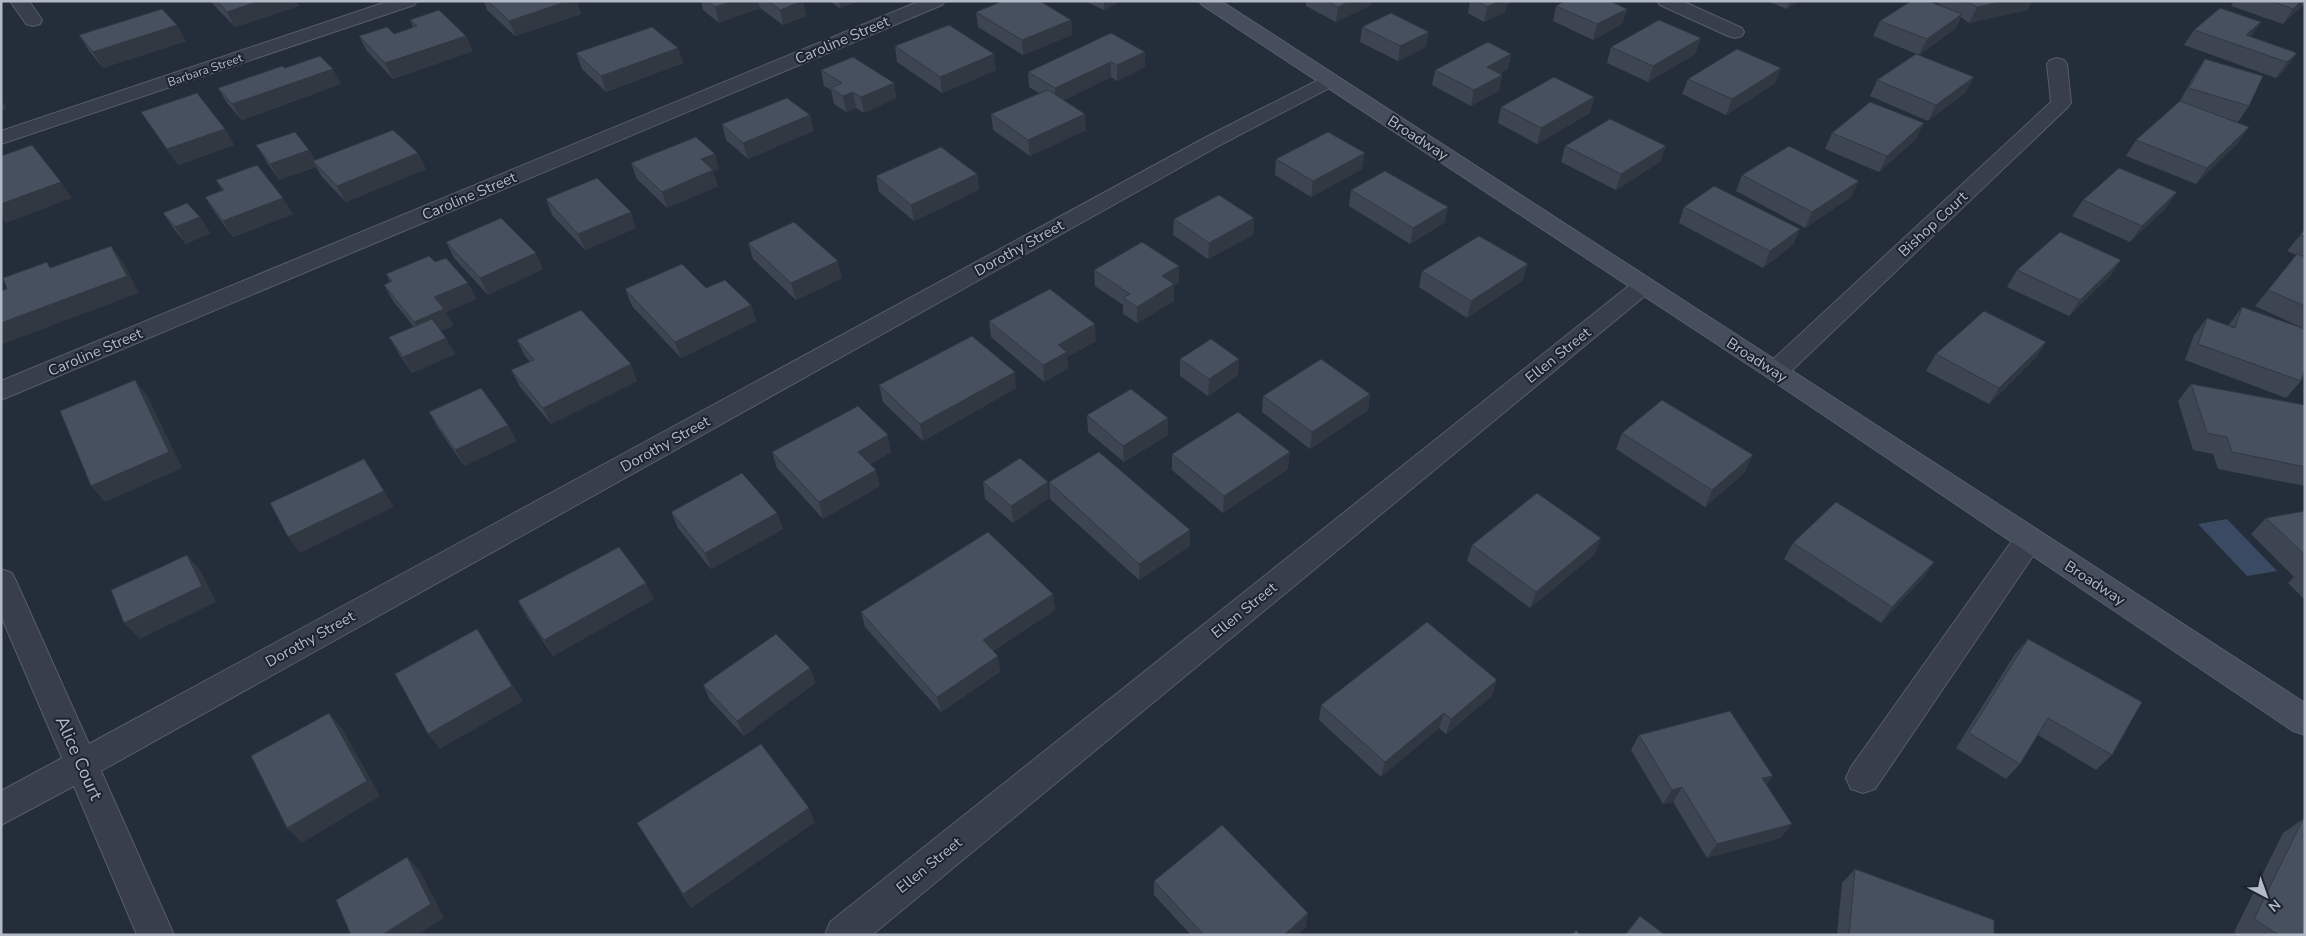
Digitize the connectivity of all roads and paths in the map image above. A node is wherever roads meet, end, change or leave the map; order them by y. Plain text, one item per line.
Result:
1 (18, 1) edge
2 (408, 1) edge
3 (936, 1) edge
4 (1208, 1) edge
5 (1666, 1) edge
6 (32, 20) dead end
7 (1735, 32) dead end
8 (2058, 64) dead end
9 (1330, 80) junction
10 (1, 138) edge
11 (1644, 285) junction
12 (1776, 372) junction
13 (1, 391) edge
14 (2029, 539) junction
15 (1, 581) edge
16 (2305, 721) edge
17 (82, 765) junction
18 (1863, 778) dead end
19 (1, 810) edge
20 (156, 935) edge
21 (843, 935) edge

1 - 6 street
2 - 10 street, Barbara Street
3 - 13 street, Caroline Street
4 - 9 main road, Broadway
5 - 7 street
8 - 12 street, Bishop Court
9 - 11 main road, Broadway
9 - 17 street, Dorothy Street
11 - 12 main road, Broadway
11 - 21 street, Ellen Street
12 - 14 main road, Broadway
14 - 16 main road, Broadway
14 - 18 street
15 - 17 street, Alice Court
17 - 19 street, Dorothy Street
17 - 20 street, Alice Court

